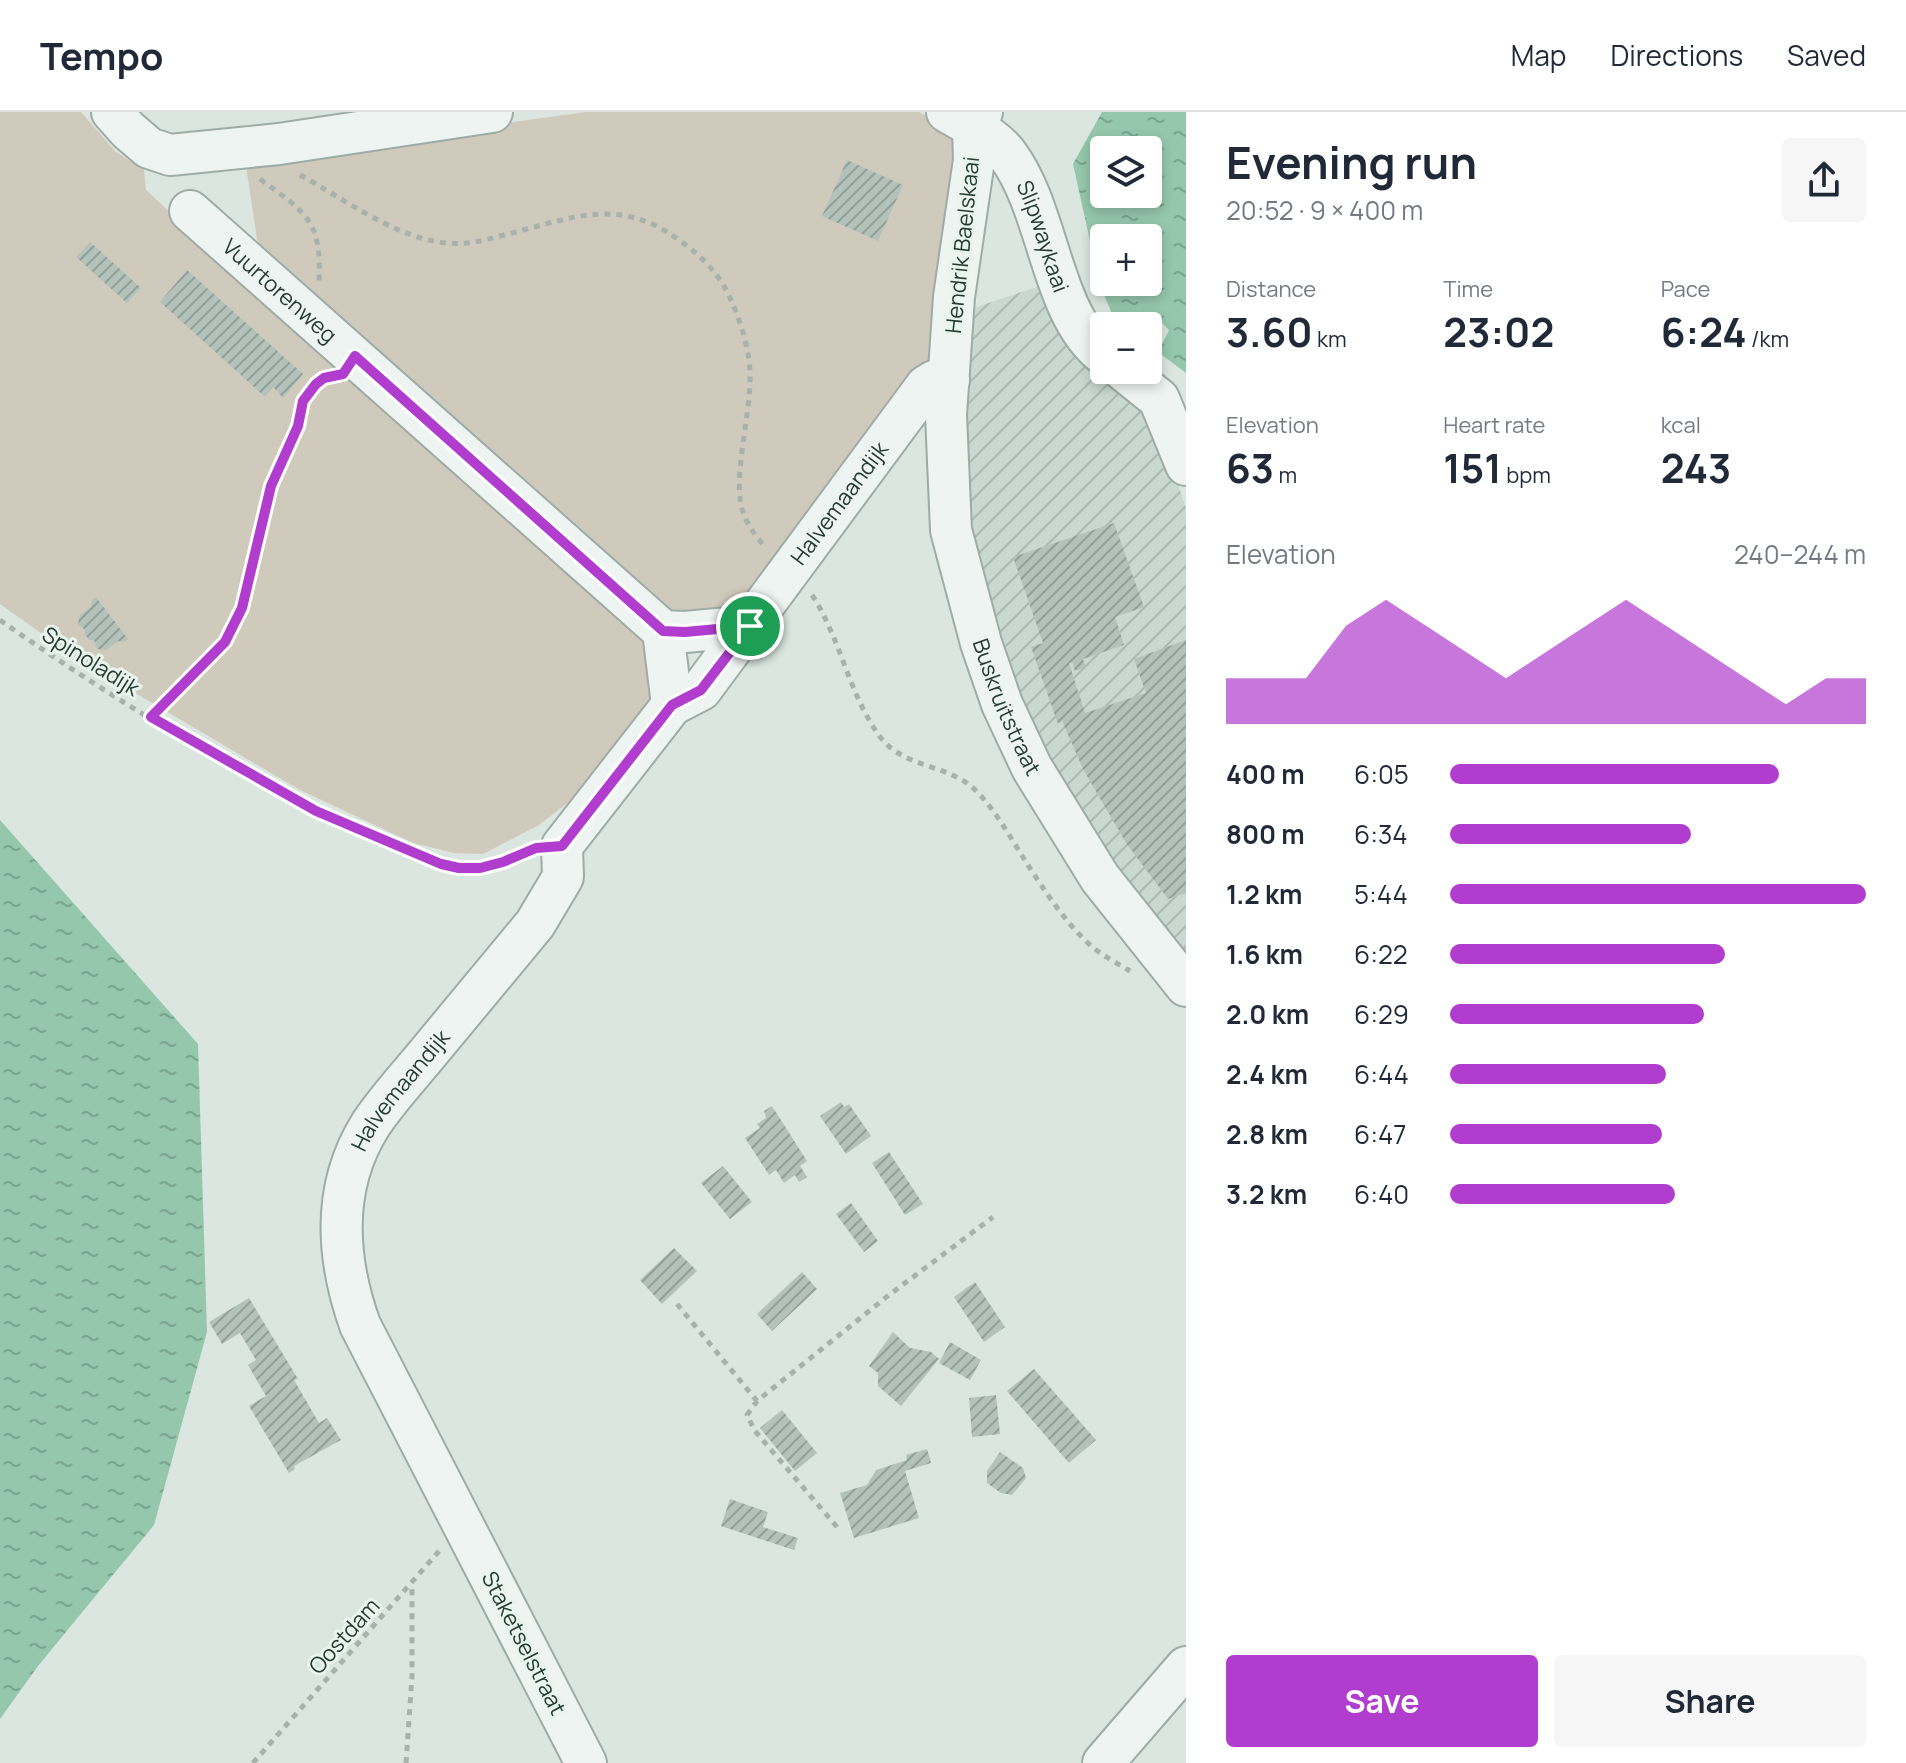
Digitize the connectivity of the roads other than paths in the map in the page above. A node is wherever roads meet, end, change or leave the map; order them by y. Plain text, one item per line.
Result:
1 (112, 112) edge
2 (492, 112) edge
3 (967, 117) edge
4 (190, 211) dead end
5 (1090, 338) edge
6 (949, 380) junction
7 (1140, 384) edge
8 (1186, 465) edge
9 (750, 626) junction
10 (663, 631) junction
11 (672, 705) junction
12 (1186, 986) edge
13 (455, 1532) joint
14 (1186, 1667) edge
15 (586, 1763) edge
16 (1103, 1763) edge

1 - 2 street
3 - 5 street, Slipwaykaai
3 - 6 street, Hendrik Baelskaai
4 - 10 street, Vuurtorenweg
6 - 9 street, Halvemaandijk
6 - 12 street, Buskruitstraat
7 - 8 street, Slipwaykaai
9 - 10 street
9 - 11 street, Halvemaandijk
10 - 11 street
11 - 13 street, Halvemaandijk
13 - 15 street, Staketselstraat
14 - 16 street

